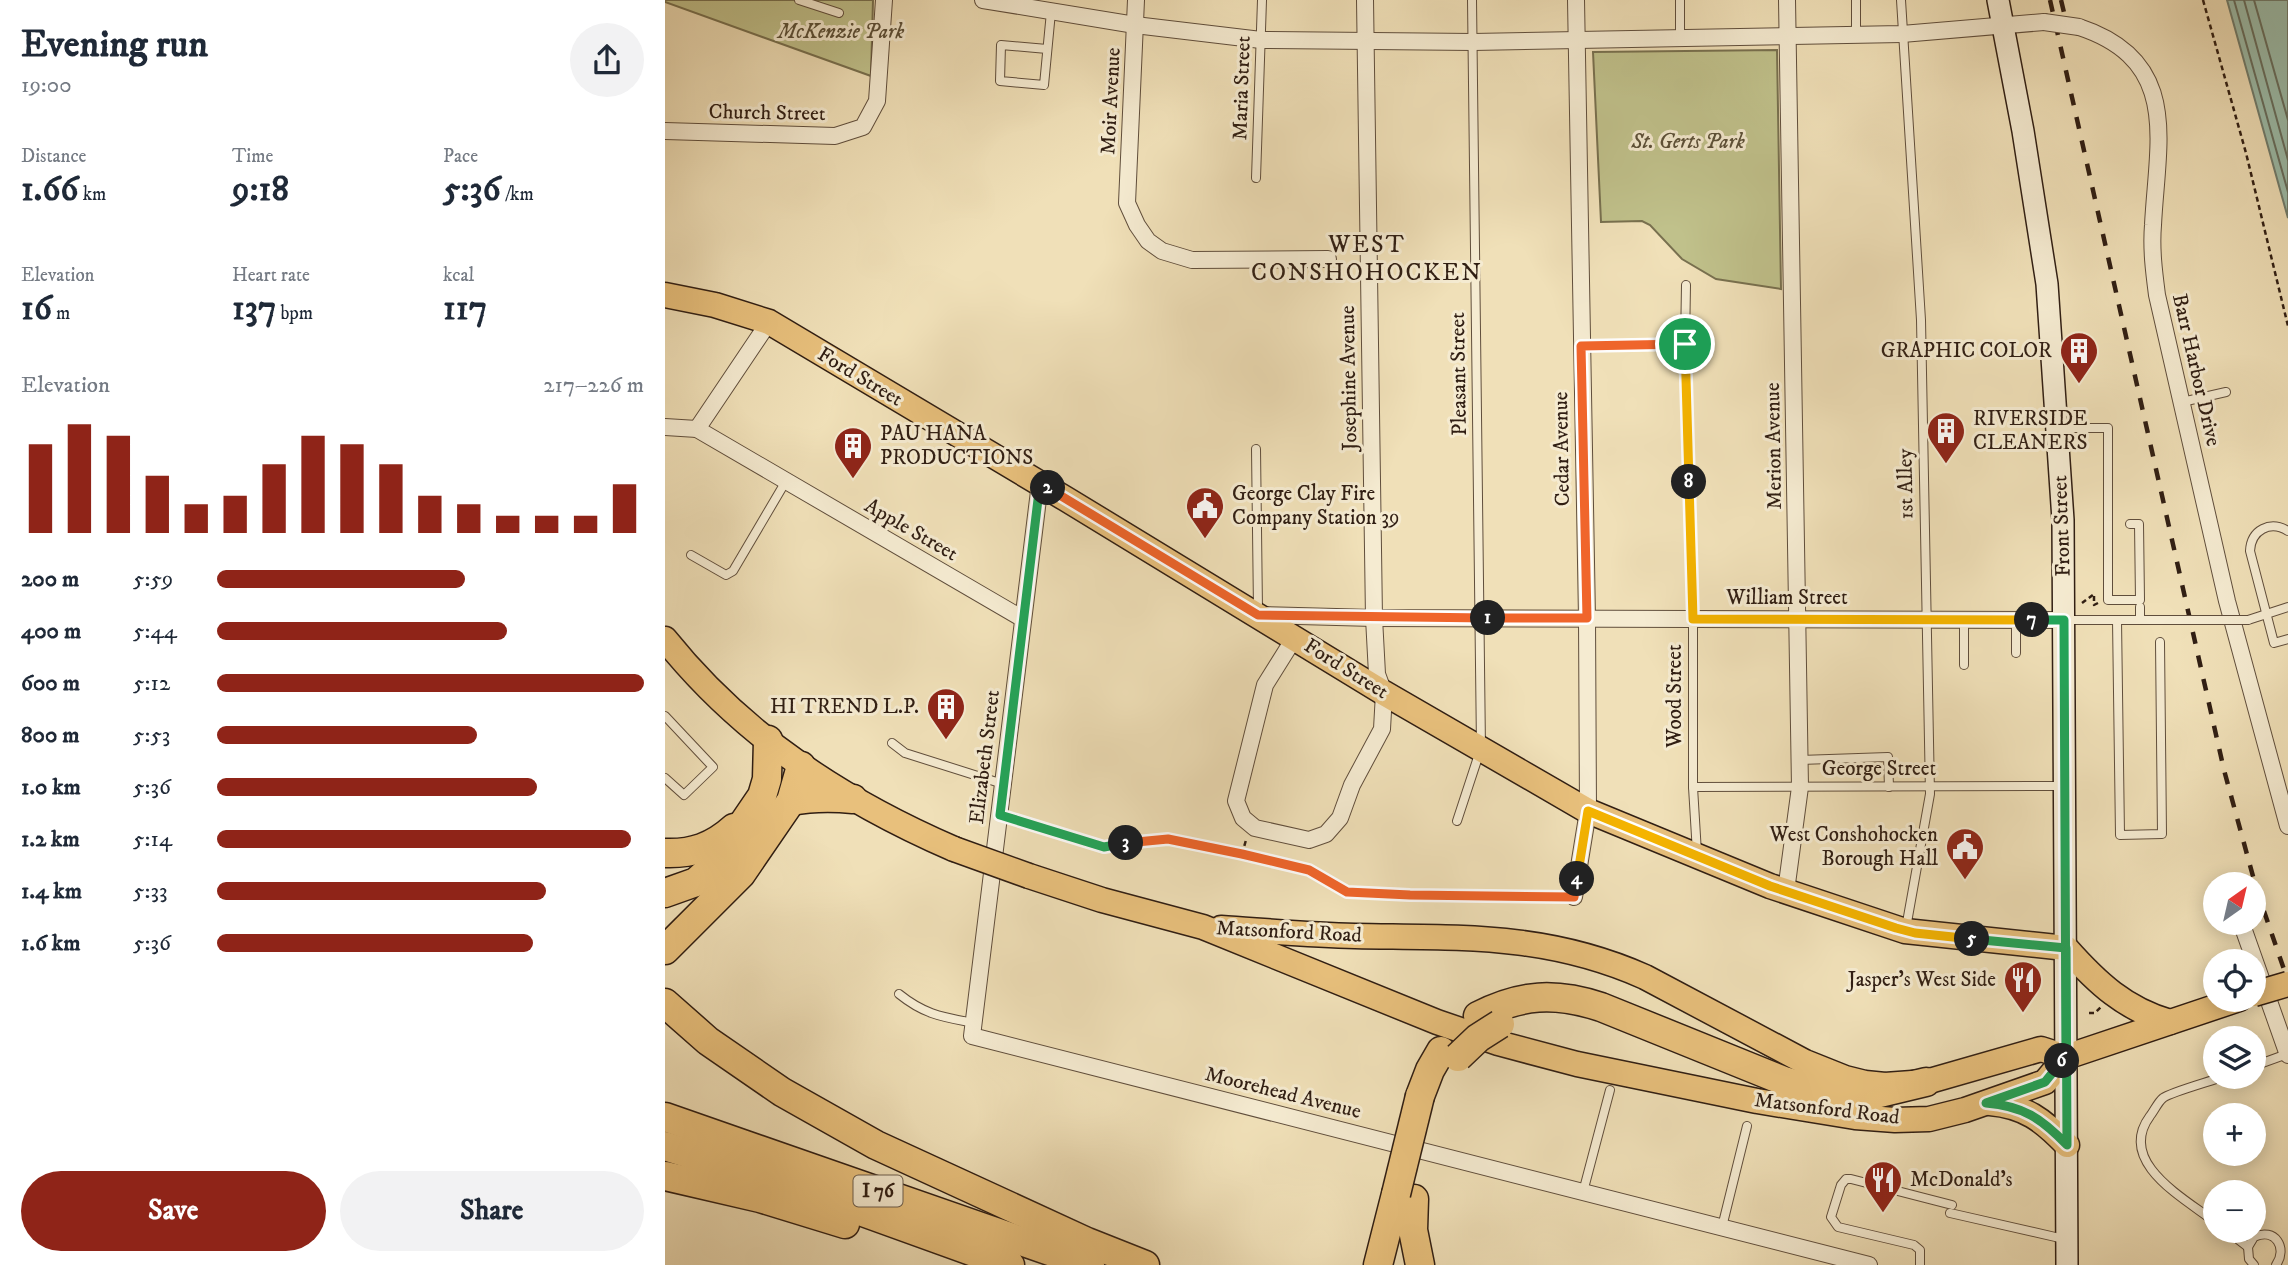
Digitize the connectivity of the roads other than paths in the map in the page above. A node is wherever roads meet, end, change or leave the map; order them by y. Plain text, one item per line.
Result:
1 (799, 0) edge
2 (884, 0) edge
3 (983, 0) edge
4 (1136, 0) edge
5 (1262, 0) edge
6 (1365, 0) edge
7 (1472, 0) edge
8 (1576, 0) edge
9 (1680, 0) edge
10 (1787, 0) edge
11 (1856, 0) edge
12 (1901, 0) edge
13 (1998, 0) edge
14 (813, 2) edge
15 (1051, 12) junction
16 (839, 13) dead end
17 (1135, 25) junction
18 (2002, 26) junction
19 (1902, 34) junction
20 (1856, 35) junction
21 (1788, 36) junction
22 (1680, 38) junction
23 (1261, 40) junction
24 (1576, 40) junction
25 (1364, 41) junction
26 (1473, 42) junction
27 (1047, 49) junction
28 (665, 131) edge
29 (1256, 178) dead end
30 (1328, 259) dead end
31 (1686, 285) dead end
32 (665, 295) edge
33 (769, 323) junction
34 (1685, 344) junction
35 (1581, 346) junction
36 (2226, 392) dead end
37 (2182, 402) junction
38 (665, 427) edge
39 (2057, 428) junction
40 (697, 429) junction
41 (1256, 449) dead end
42 (786, 481) junction
43 (1040, 483) junction
44 (2130, 524) dead end
45 (2288, 531) edge
46 (691, 555) dead end
47 (2140, 607) dead end
48 (2288, 607) edge
49 (2265, 614) junction
50 (1258, 615) junction
51 (1374, 618) junction
52 (1478, 618) junction
53 (1587, 618) junction
54 (1023, 619) junction
55 (1693, 619) junction
56 (1797, 619) junction
57 (1926, 619) junction
58 (1964, 619) junction
59 (2017, 620) junction
60 (2064, 620) junction
61 (2117, 620) junction
62 (2140, 620) junction
63 (1294, 637) junction
64 (665, 639) edge
65 (2288, 639) edge
66 (2160, 642) dead end
67 (2016, 653) dead end
68 (1964, 665) dead end
69 (1384, 693) junction
70 (665, 716) edge
71 (768, 740) junction
72 (892, 743) dead end
73 (1481, 748) junction
74 (1800, 760) junction
75 (801, 766) junction
76 (665, 778) edge
77 (1003, 784) junction
78 (1929, 786) junction
79 (2065, 786) junction
80 (1800, 787) junction
81 (1889, 787) junction
82 (1693, 788) junction
83 (853, 799) junction
84 (791, 801) junction
85 (755, 805) junction
86 (1588, 811) junction
87 (1000, 815) junction
88 (1457, 821) dead end
89 (2288, 826) edge
90 (1104, 847) road end
91 (665, 853) edge
92 (1697, 856) junction
93 (1786, 891) junction
94 (665, 893) edge
95 (1574, 897) road end
96 (1203, 928) junction
97 (1905, 931) junction
98 (2246, 935) edge
99 (2066, 948) junction
100 (665, 950) edge
101 (2288, 984) edge
102 (2266, 991) edge
103 (899, 994) dead end
104 (665, 1003) edge
105 (2203, 1011) edge
106 (1489, 1020) junction
107 (2170, 1022) junction
108 (973, 1030) junction
109 (2288, 1055) edge
110 (2066, 1057) junction
111 (2266, 1062) edge
112 (1926, 1082) junction
113 (2203, 1084) edge
114 (1610, 1090) dead end
115 (1986, 1103) junction
116 (1809, 1109) junction
117 (665, 1117) edge
118 (1747, 1126) dead end
119 (2067, 1145) junction
120 (665, 1146) edge
121 (665, 1176) edge
122 (1583, 1192) junction
123 (1405, 1196) junction
124 (2203, 1213) edge
125 (1722, 1227) junction
126 (2067, 1239) junction
127 (2243, 1243) edge
128 (2248, 1247) junction
129 (977, 1265) edge
130 (1010, 1265) edge
131 (1090, 1265) edge
132 (1145, 1265) edge
133 (1378, 1265) edge
134 (1419, 1265) edge
135 (1869, 1265) edge
136 (1920, 1265) edge
137 (2067, 1265) edge
138 (2254, 1265) edge
139 (2276, 1265) edge

1 - 14 lane
2 - 28 street, Church Street
3 - 15 street, Barr Harbor Drive
4 - 17 street, Moir Avenue
5 - 23 lane, Maria Street
6 - 25 street, Josephine Avenue
7 - 26 lane, Pleasant Street
8 - 24 street, Cedar Avenue
9 - 22 lane
10 - 21 street, Merion Avenue
11 - 20 lane
12 - 19 lane, 1st Alley
13 - 18 main road, Front Street
14 - 16 lane
15 - 17 street, Barr Harbor Drive
15 - 27 lane
17 - 23 street, Barr Harbor Drive
17 - 30 street, Moir Avenue
18 - 19 street, Barr Harbor Drive
18 - 37 street, Barr Harbor Drive, bridge
18 - 39 main road, Front Street
19 - 20 street, Barr Harbor Drive
19 - 57 lane, 1st Alley
20 - 21 street, Barr Harbor Drive
21 - 22 street, Barr Harbor Drive
21 - 56 street, Merion Avenue
22 - 24 street, Barr Harbor Drive
23 - 25 street, Barr Harbor Drive
23 - 29 lane, Maria Street
24 - 26 street, Barr Harbor Drive
24 - 35 street, Cedar Avenue
25 - 26 street, Barr Harbor Drive
25 - 51 street, Josephine Avenue
26 - 52 lane, Pleasant Street
27 - 27 lane
31 - 34 lane, Wood Street
32 - 33 main road, Ford Street
33 - 40 street
33 - 43 main road, Ford Street
34 - 35 lane
34 - 55 lane, Wood Street
35 - 53 street, Cedar Avenue
36 - 37 lane
37 - 89 street, Barr Harbor Drive
38 - 40 street, Apple Street
39 - 44 lane
39 - 60 main road, Front Street
40 - 42 street, Apple Street
41 - 50 lane
42 - 46 lane
42 - 54 street, Apple Street
43 - 50 main road, Ford Street
43 - 54 street, Elizabeth Street
45 - 49 lane
47 - 62 lane
48 - 49 lane
49 - 62 lane, bridge
49 - 65 lane
50 - 51 street, William Street
50 - 63 main road, Ford Street
51 - 52 street, William Street
51 - 69 street, Josephine Avenue
52 - 53 street, William Street
52 - 73 lane, Pleasant Street
53 - 55 street, William Street
53 - 86 street, Cedar Avenue
54 - 77 street, Elizabeth Street
55 - 56 street, William Street
55 - 82 lane, Wood Street
56 - 57 street, William Street
56 - 74 street, Merion Avenue
57 - 58 street, William Street
57 - 78 lane, 1st Alley
58 - 59 street, William Street
58 - 68 lane
59 - 60 street, William Street
59 - 67 lane
60 - 61 lane
60 - 79 main road, Front Street
61 - 62 lane
61 - 66 lane
63 - 69 main road, Ford Street
63 - 69 street, Josephine Avenue
64 - 71 main road, Matsonford Road
69 - 73 main road, Ford Street
70 - 76 lane
71 - 75 main road, Matsonford Road
71 - 85 highway
72 - 77 lane
73 - 86 main road, Ford Street
73 - 88 lane, Pleasant Street
74 - 80 street, Merion Avenue
74 - 81 lane
75 - 83 main road, Matsonford Road
75 - 84 highway
75 - 85 highway
77 - 87 street, Elizabeth Street
78 - 79 lane, George Street
78 - 81 lane, George Street
78 - 97 lane, 1st Alley
79 - 99 main road, Front Street
80 - 81 lane, George Street
80 - 82 lane, George Street
80 - 93 street, Merion Avenue
82 - 92 lane, Wood Street
83 - 84 highway
83 - 96 main road, Matsonford Road, bridge
84 - 100 highway
85 - 91 highway
85 - 94 highway
86 - 92 main road, Ford Street
86 - 95 street, Cedar Avenue
87 - 90 lane
87 - 108 street, Elizabeth Street
92 - 93 main road, Ford Street
93 - 97 main road, Ford Street
96 - 112 main road, Matsonford Road
96 - 116 main road, Matsonford Road
97 - 99 main road, Ford Street
98 - 109 street
99 - 107 main road
99 - 110 main road, Front Street
101 - 102 main road, bridge
103 - 108 lane
104 - 132 highway
105 - 107 main road
106 - 112 highway
106 - 116 highway
106 - 123 highway, bridge
107 - 110 main road
108 - 122 street, Moorehead Avenue
109 - 111 lane
110 - 112 main road, Matsonford Road
110 - 115 main road, Matsonford Road
110 - 119 main road, Front Street
113 - 124 lane
114 - 122 lane
115 - 116 main road, Matsonford Road
115 - 119 main road
117 - 131 highway, I 76
118 - 125 lane
119 - 126 main road, Front Street
120 - 130 highway, I 76
121 - 129 highway
122 - 125 street, Moorehead Avenue
123 - 133 highway
123 - 134 highway
125 - 135 street, Moorehead Avenue
126 - 136 lane
126 - 137 main road, Front Street
127 - 128 lane
128 - 138 lane
128 - 139 lane

